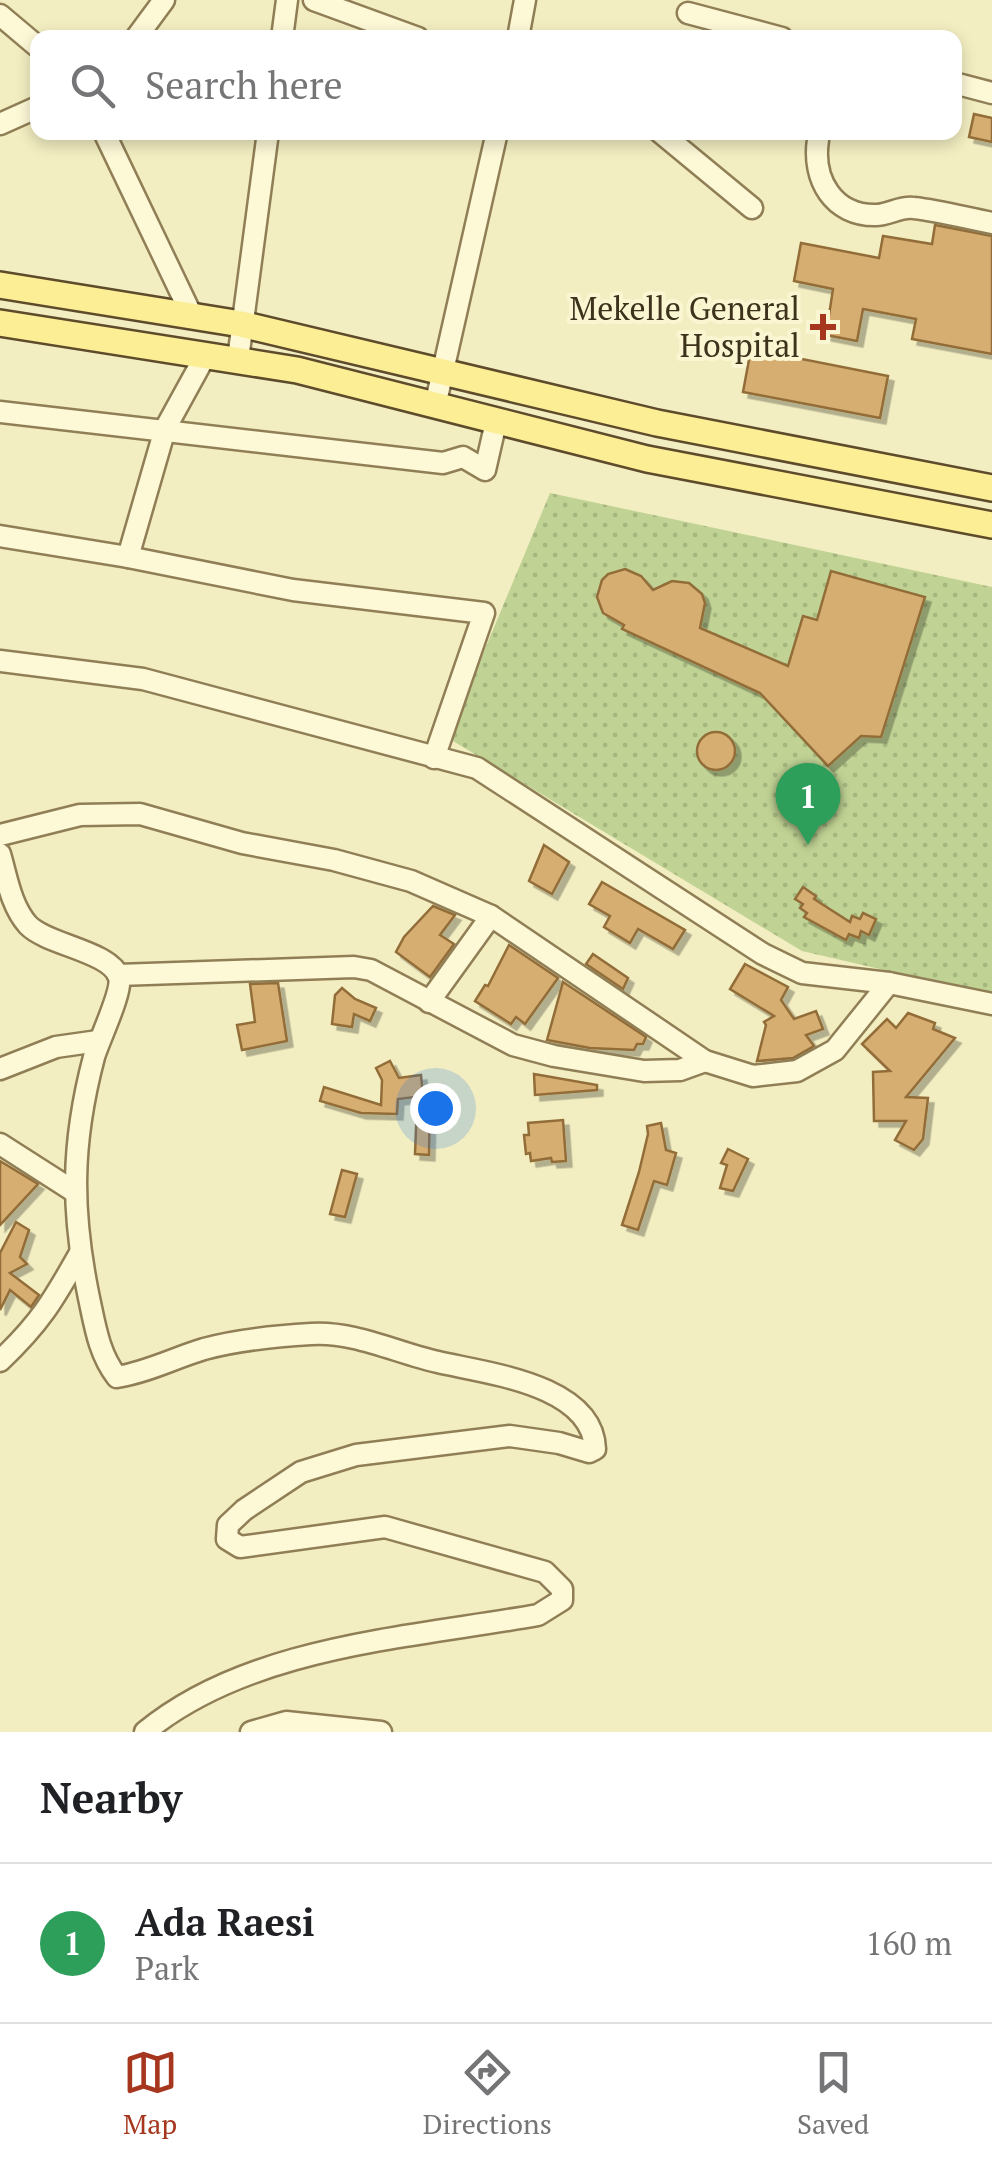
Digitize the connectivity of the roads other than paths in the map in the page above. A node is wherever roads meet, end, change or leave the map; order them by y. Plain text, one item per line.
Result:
1 (164, 0) edge
2 (287, 0) edge
3 (314, 0) edge
4 (525, 0) edge
5 (688, 13) dead end
6 (0, 14) edge
7 (142, 30) edge
8 (283, 30) edge
9 (396, 30) edge
10 (519, 30) edge
11 (752, 30) edge
12 (30, 41) edge
13 (962, 85) edge
14 (992, 93) edge
15 (30, 111) edge
16 (0, 124) edge
17 (108, 140) edge
18 (267, 140) edge
19 (496, 140) edge
20 (670, 140) edge
21 (818, 140) dead end
22 (752, 208) dead end
23 (992, 224) edge
24 (0, 285) edge
25 (192, 316) junction
26 (0, 324) edge
27 (240, 324) junction
28 (204, 358) junction
29 (238, 359) junction
30 (442, 371) junction
31 (574, 402) junction
32 (435, 406) junction
33 (0, 412) edge
34 (496, 422) junction
35 (165, 429) junction
36 (565, 440) junction
37 (992, 488) edge
38 (992, 525) edge
39 (0, 536) edge
40 (128, 557) junction
41 (0, 661) edge
42 (434, 758) junction
43 (0, 835) edge
44 (0, 854) edge
45 (491, 916) junction
46 (118, 974) junction
47 (889, 983) junction
48 (429, 1002) junction
49 (992, 1004) edge
50 (98, 1041) junction
51 (705, 1061) junction
52 (0, 1069) edge
53 (0, 1144) edge
54 (76, 1192) junction
55 (80, 1252) junction
56 (0, 1361) edge
57 (144, 1732) edge
58 (250, 1732) edge
59 (380, 1732) edge

1 - 7 street
2 - 8 street
3 - 9 street
4 - 10 street
5 - 11 street
6 - 12 street
13 - 14 street
15 - 16 street
17 - 25 street
18 - 27 street
19 - 30 street
20 - 22 street
21 - 23 street
24 - 25 main road
25 - 27 main road
26 - 28 main road
27 - 29 street
27 - 30 main road
28 - 29 main road
28 - 35 street
29 - 32 main road
30 - 31 main road
30 - 32 street
31 - 36 main road
31 - 37 main road
32 - 34 main road
33 - 35 street
34 - 35 street
34 - 36 main road
35 - 40 street
36 - 38 main road
39 - 40 street
40 - 42 street
41 - 42 street
42 - 47 street
43 - 45 street
44 - 46 street
45 - 48 street
45 - 51 street
46 - 48 street
46 - 50 street
47 - 49 street
47 - 51 street
48 - 51 street
50 - 52 street
50 - 54 street
53 - 54 street
54 - 55 street
55 - 56 street
55 - 57 street
58 - 59 street

